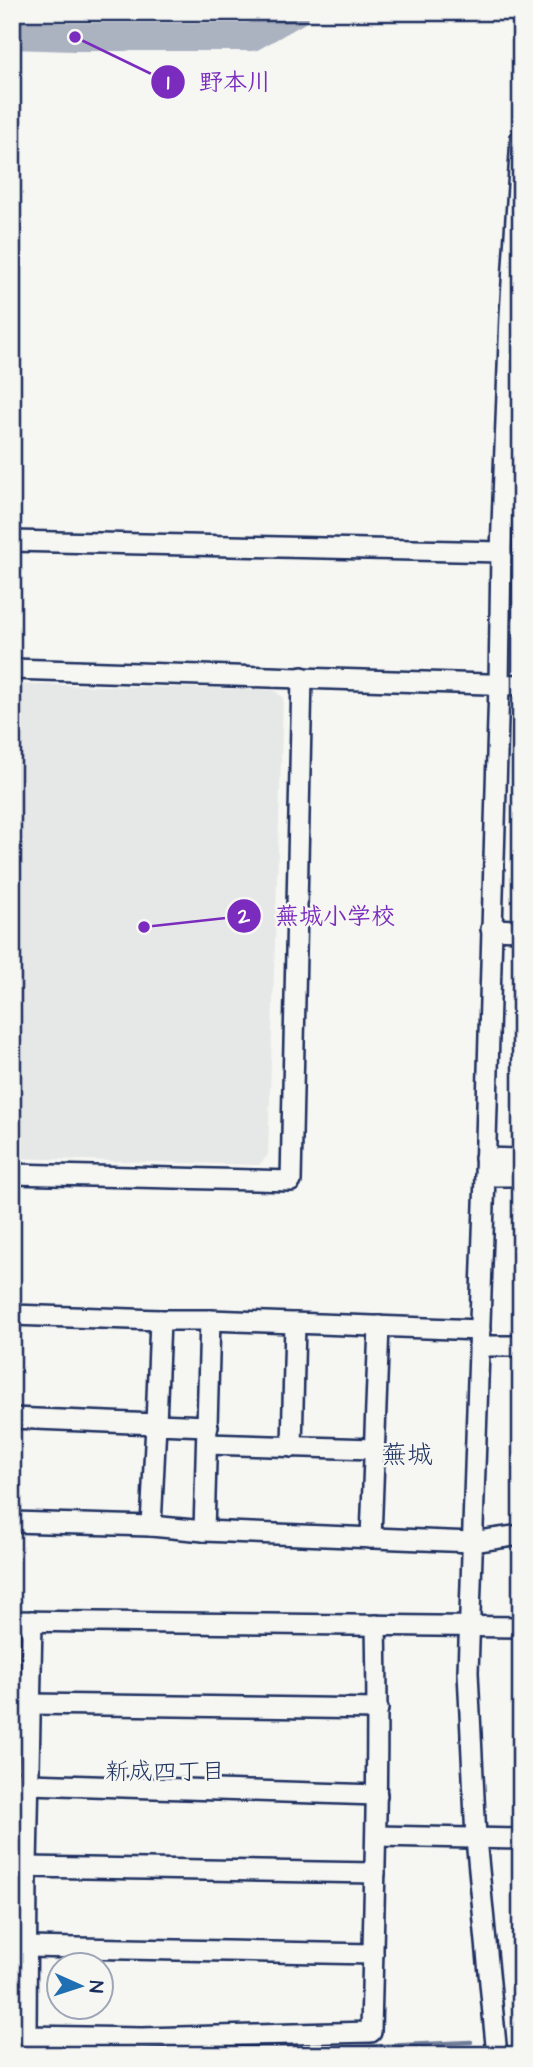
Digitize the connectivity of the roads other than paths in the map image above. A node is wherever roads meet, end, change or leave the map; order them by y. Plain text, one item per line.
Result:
1 (521, 137) edge
2 (515, 316) edge
3 (12, 541) edge
4 (501, 552) junction
5 (12, 669) edge
6 (302, 677) junction
7 (499, 684) junction
8 (521, 685) edge
9 (491, 929) junction
10 (521, 930) edge
11 (521, 1159) edge
12 (485, 1167) junction
13 (12, 1174) edge
14 (521, 1176) edge
15 (12, 1315) edge
16 (160, 1320) junction
17 (210, 1320) junction
18 (295, 1323) junction
19 (379, 1326) junction
20 (480, 1338) junction
21 (521, 1346) edge
22 (12, 1418) edge
23 (156, 1424) junction
24 (208, 1435) junction
25 (292, 1447) junction
26 (374, 1449) junction
27 (12, 1522) edge
28 (151, 1526) junction
29 (204, 1531) junction
30 (521, 1535) edge
31 (371, 1538) junction
32 (472, 1542) junction
33 (22, 1621) edge
34 (376, 1625) junction
35 (470, 1625) junction
36 (521, 1627) edge
37 (31, 1704) junction
38 (378, 1709) junction
39 (29, 1784) junction
40 (377, 1795) junction
41 (377, 1836) junction
42 (476, 1839) junction
43 (521, 1839) edge
44 (27, 1867) junction
45 (375, 1873) junction
46 (27, 1947) junction
47 (373, 1954) junction
48 (19, 1993) edge
49 (142, 2046) edge
50 (497, 2055) edge

1 - 2 street
2 - 4 street
3 - 4 street
4 - 7 street
5 - 6 street
6 - 7 street
6 - 13 street
7 - 8 street
7 - 9 street
9 - 10 street
9 - 12 street
11 - 12 street
12 - 14 street
12 - 20 street
15 - 16 street
16 - 17 street
16 - 23 street
17 - 18 street
17 - 24 street
18 - 19 street
18 - 25 street
19 - 20 street
19 - 26 street
20 - 21 street
20 - 32 street
22 - 23 street
23 - 24 street
23 - 28 street
24 - 25 street
24 - 29 street
25 - 26 street
26 - 31 street
27 - 28 street
28 - 29 street
29 - 31 street
30 - 32 street
31 - 32 street
32 - 35 street
33 - 34 street
33 - 37 street
34 - 35 street
34 - 38 street
35 - 36 street
35 - 42 street
37 - 38 street
37 - 39 street
38 - 40 street
39 - 40 street
39 - 44 street
40 - 41 street
41 - 42 street
41 - 45 street
42 - 43 street
42 - 50 street
44 - 45 street
44 - 46 street
45 - 47 street
46 - 47 street
46 - 48 street
47 - 49 street
48 - 49 street

